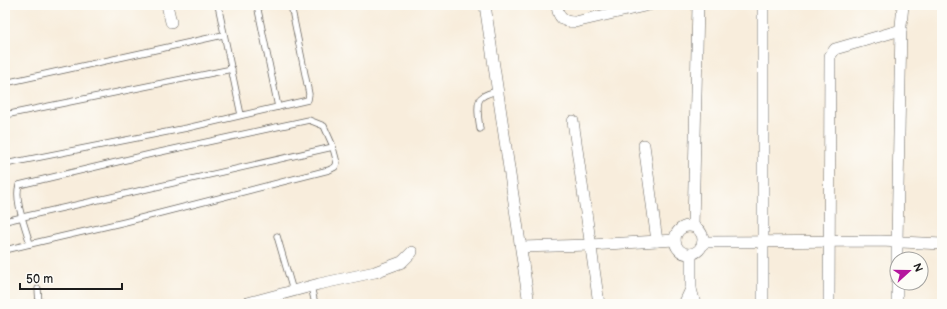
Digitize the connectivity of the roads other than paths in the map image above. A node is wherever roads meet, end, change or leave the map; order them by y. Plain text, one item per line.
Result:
1 (167, 5) edge
2 (218, 5) edge
3 (257, 5) edge
4 (291, 5) edge
5 (485, 5) edge
6 (557, 5) edge
7 (649, 5) edge
8 (698, 5) edge
9 (763, 5) edge
10 (903, 5) edge
11 (633, 7) edge
12 (171, 22) dead end
13 (901, 30) junction
14 (224, 35) junction
15 (232, 69) junction
16 (5, 83) edge
17 (498, 91) junction
18 (278, 107) junction
19 (5, 115) edge
20 (241, 115) junction
21 (573, 121) dead end
22 (480, 129) dead end
23 (644, 145) dead end
24 (333, 147) junction
25 (5, 164) edge
26 (23, 218) junction
27 (5, 221) edge
28 (693, 226) junction
29 (277, 236) dead end
30 (675, 240) junction
31 (657, 241) junction
32 (829, 241) junction
33 (703, 242) junction
34 (763, 242) junction
35 (897, 242) junction
36 (30, 244) junction
37 (942, 244) edge
38 (590, 245) junction
39 (521, 246) junction
40 (5, 250) edge
41 (412, 252) dead end
42 (691, 254) junction
43 (310, 286) junction
44 (38, 289) dead end
45 (691, 289) junction
46 (293, 291) junction
47 (39, 304) edge
48 (244, 304) edge
49 (315, 304) edge
50 (529, 304) edge
51 (599, 304) edge
52 (684, 304) edge
53 (695, 304) edge
54 (763, 304) edge
55 (829, 304) edge
56 (897, 304) edge

1 - 12 street
2 - 14 lane
3 - 18 lane
4 - 18 lane
5 - 17 street
6 - 11 street
7 - 11 street
8 - 28 street
9 - 34 street
10 - 13 street
13 - 32 street
13 - 35 street
14 - 15 lane
14 - 16 lane
15 - 19 lane
15 - 20 lane
17 - 22 lane
17 - 39 street
18 - 20 lane
20 - 25 lane
21 - 38 street
23 - 31 street
24 - 26 lane
24 - 26 lane
24 - 36 lane
26 - 27 lane
26 - 36 lane
28 - 30 street
28 - 33 street
29 - 46 lane
30 - 31 street
30 - 42 street
31 - 38 street
32 - 34 street
32 - 35 street
32 - 55 street
33 - 34 street
33 - 42 street
34 - 54 street
35 - 37 street
35 - 56 street
36 - 40 lane
38 - 39 street
38 - 51 street
39 - 50 street
41 - 43 street
42 - 45 street
43 - 46 street
43 - 49 lane
44 - 47 lane
45 - 52 street
45 - 53 street
46 - 48 street

